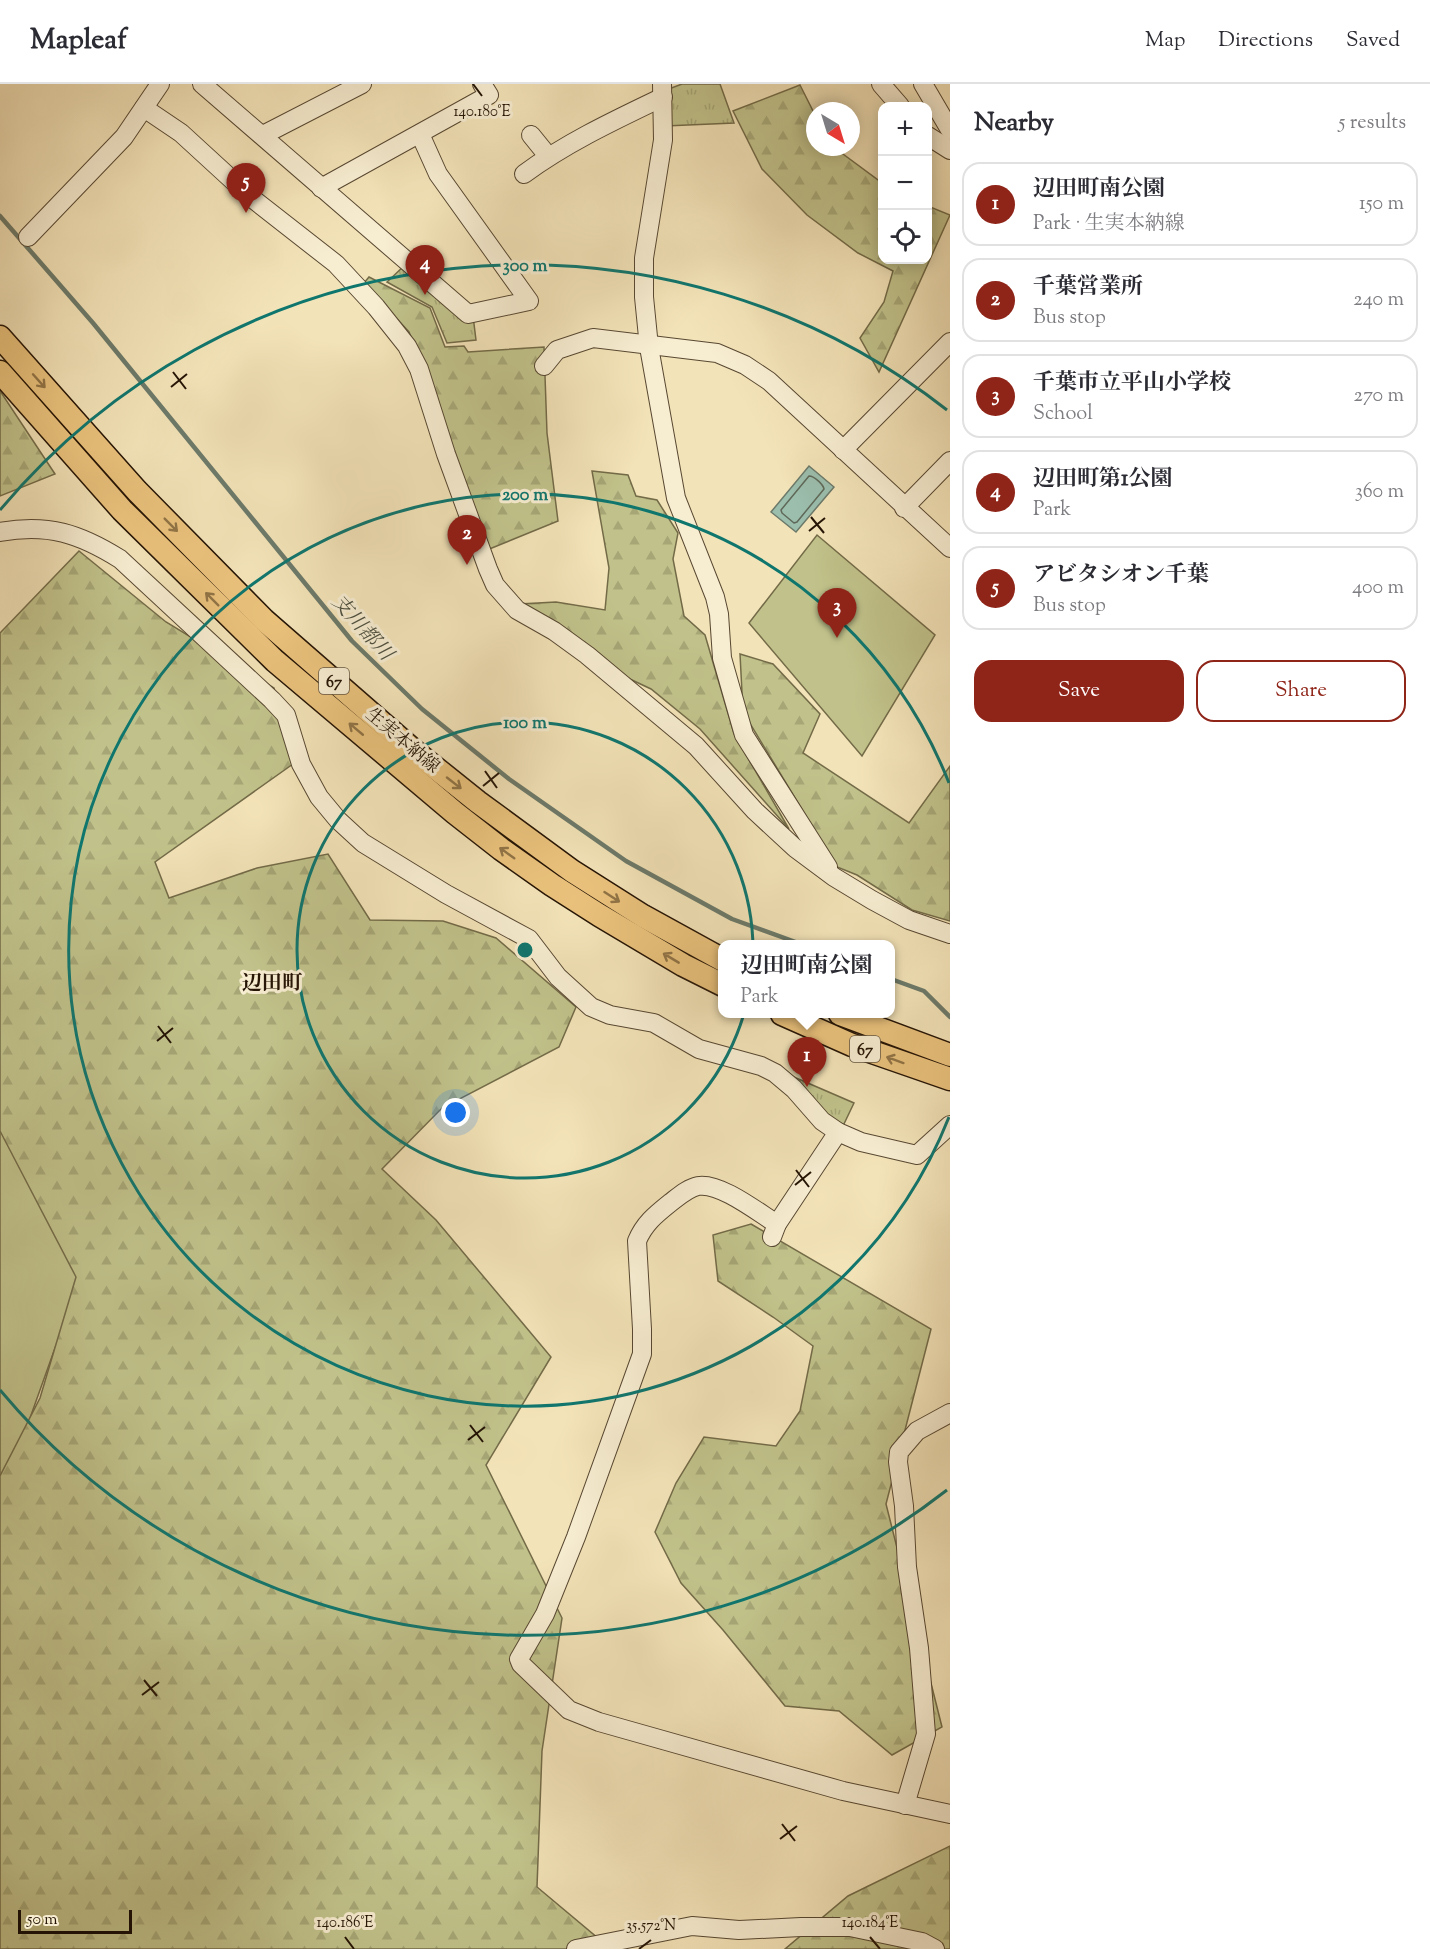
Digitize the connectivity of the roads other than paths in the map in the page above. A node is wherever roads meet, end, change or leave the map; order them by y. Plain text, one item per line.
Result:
1 (160, 84) edge
2 (202, 84) edge
3 (362, 84) edge
4 (482, 84) edge
5 (881, 84) edge
6 (923, 84) edge
7 (662, 91) edge
8 (897, 102) edge
9 (144, 108) junction
10 (950, 130) edge
11 (420, 134) junction
12 (263, 135) junction
13 (531, 135) dead end
14 (932, 139) edge
15 (950, 150) edge
16 (548, 156) junction
17 (524, 174) dead end
18 (321, 188) junction
19 (28, 237) dead end
20 (0, 337) edge
21 (950, 342) edge
22 (649, 346) junction
23 (544, 366) dead end
24 (0, 372) edge
25 (843, 450) junction
26 (950, 461) edge
27 (904, 508) junction
28 (0, 532) edge
29 (950, 548) edge
30 (834, 877) junction
31 (950, 934) edge
32 (718, 957) edge
33 (718, 982) edge
34 (791, 1018) edge
35 (851, 1018) edge
36 (950, 1055) edge
37 (950, 1079) edge
38 (950, 1125) edge
39 (838, 1132) junction
40 (950, 1413) edge
41 (905, 1805) junction
42 (950, 1814) edge
43 (576, 1949) edge
44 (935, 1949) edge

1 - 9 street
2 - 12 street
3 - 12 street
4 - 11 street
5 - 8 street
6 - 10 street
7 - 16 street
7 - 22 street
9 - 19 street
9 - 30 street
11 - 18 street
11 - 18 street
12 - 18 street
13 - 16 street
14 - 15 street
16 - 17 street
20 -> 32 main road, 生実本納線 / 67
21 - 25 street
22 - 23 street
22 - 25 street
22 - 30 street
33 -> 24 main road, 生実本納線 / 67
25 - 27 street
26 - 27 street
27 - 29 street
28 - 39 street
30 - 31 street
37 -> 34 main road, 67
35 - 36 main road, 67
38 - 39 street
39 - 41 street
40 - 41 street
41 - 42 street
43 - 44 street

